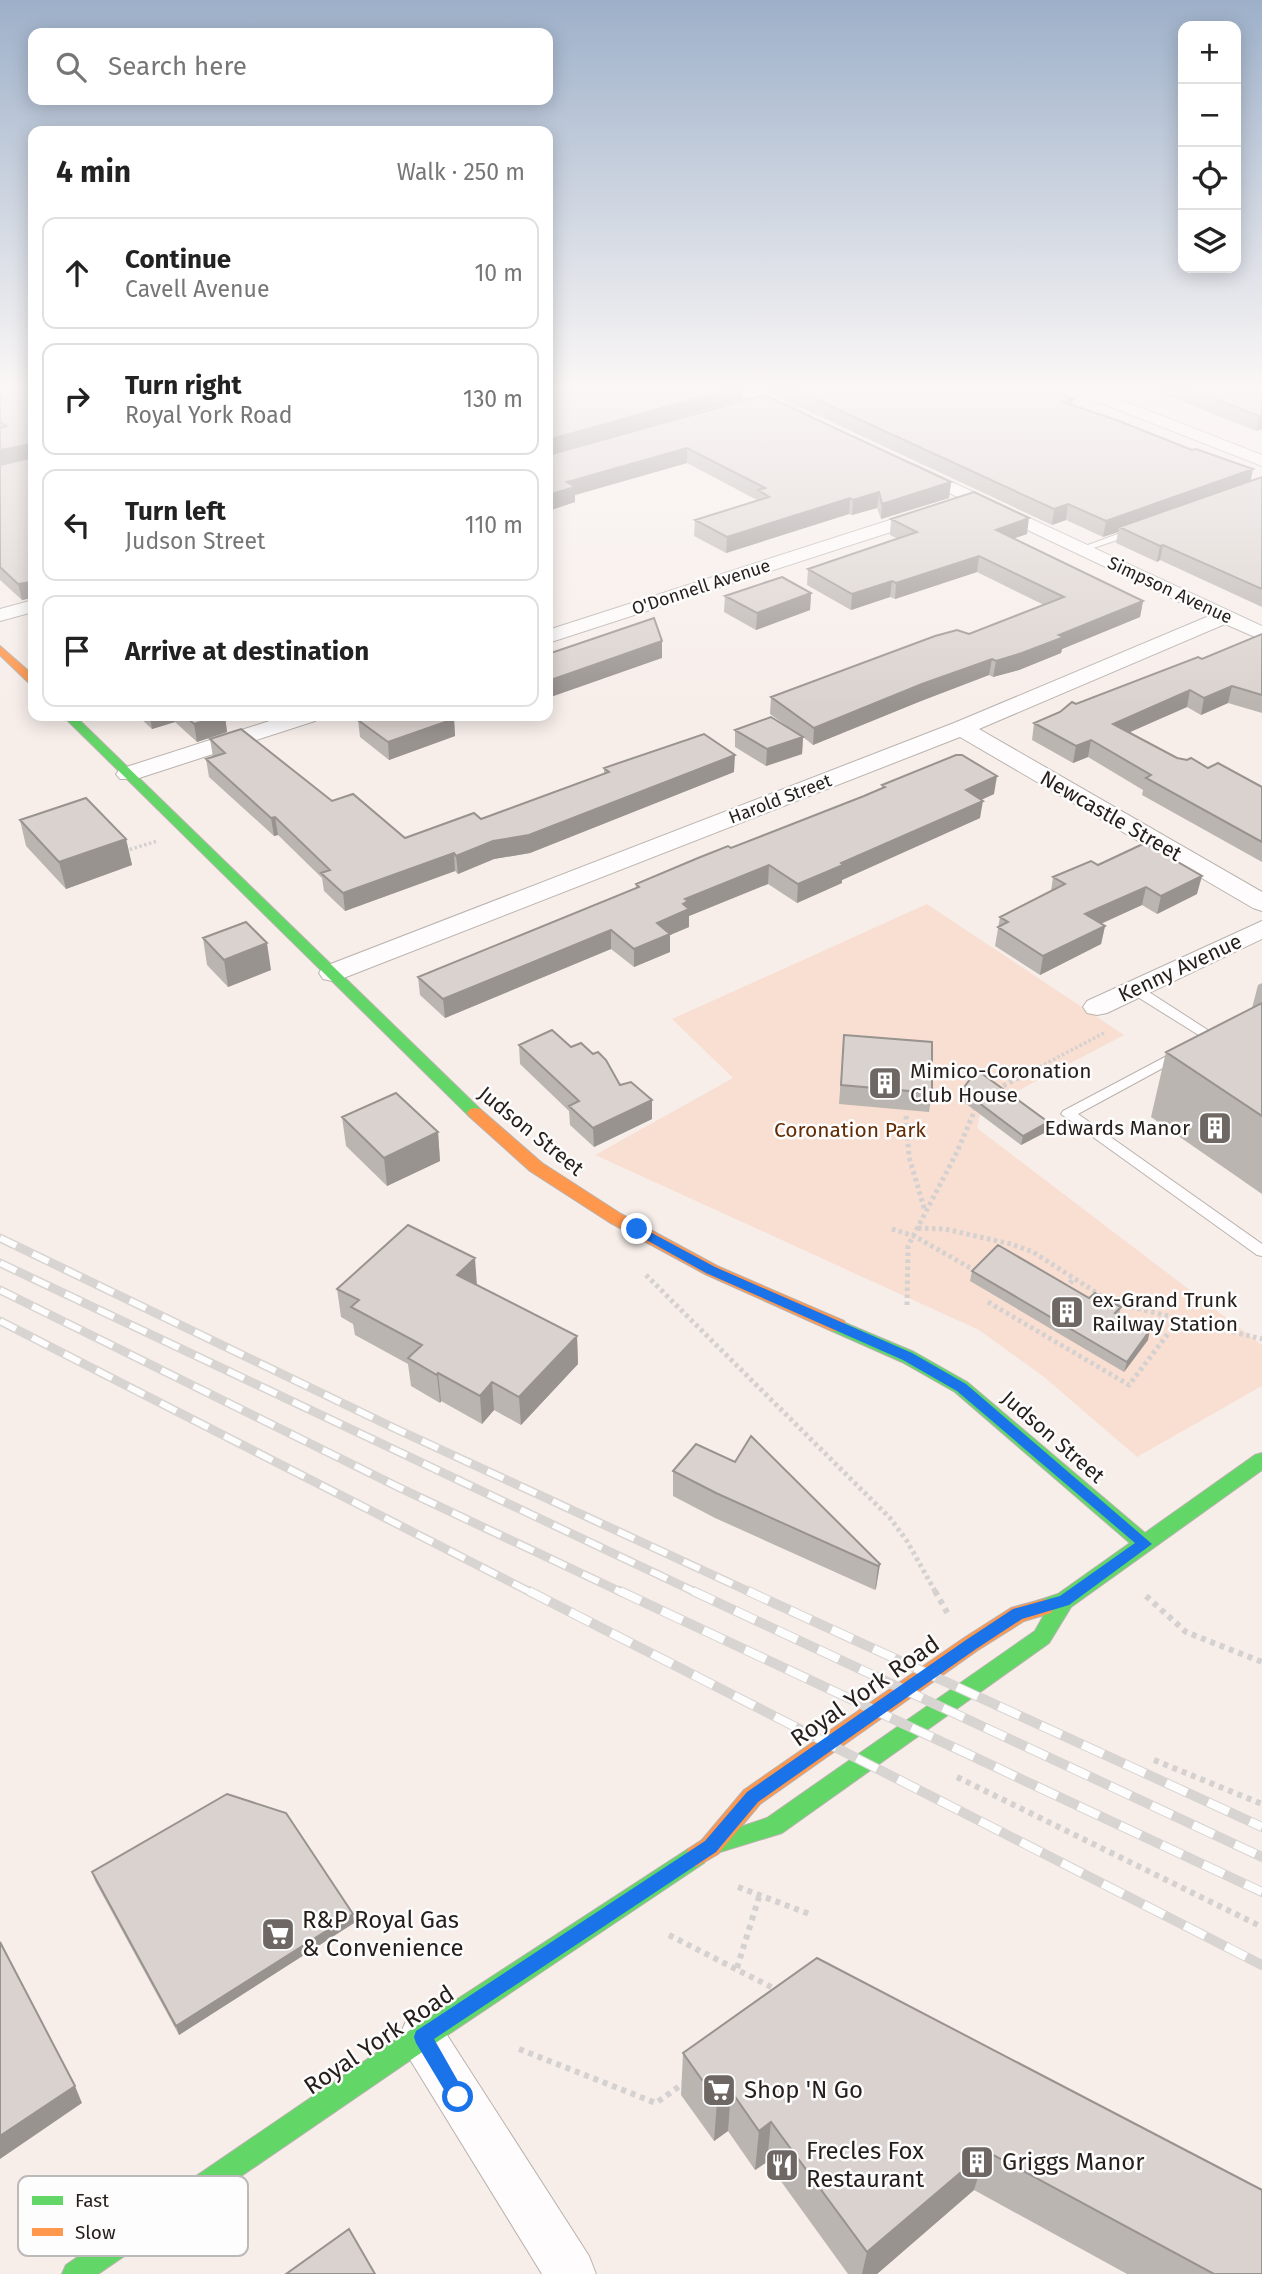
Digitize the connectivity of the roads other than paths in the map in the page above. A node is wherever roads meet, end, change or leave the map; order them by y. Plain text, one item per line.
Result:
1 (964, 493) edge
2 (974, 498) junction
3 (1147, 526) edge
4 (1082, 549) junction
5 (28, 607) edge
6 (0, 615) edge
7 (1225, 617) junction
8 (1262, 634) edge
9 (553, 635) edge
10 (0, 649) edge
11 (28, 676) edge
12 (74, 721) edge
13 (292, 721) edge
14 (962, 728) junction
15 (128, 774) junction
16 (1262, 903) edge
17 (1262, 929) edge
18 (332, 973) junction
19 (1133, 988) junction
20 (1097, 1007) road end
21 (1262, 1251) edge
22 (1262, 1460) edge
23 (1145, 1544) junction
24 (1064, 1601) junction
25 (710, 1847) junction
26 (422, 2037) junction
27 (218, 2176) edge
28 (101, 2256) edge
29 (75, 2274) edge
30 (571, 2274) edge

1 - 2 street, Simpson Avenue
2 - 4 street, Simpson Avenue
2 - 9 street, O'Donnell Avenue
3 - 4 lane
4 - 7 street, Simpson Avenue
5 - 6 street
7 - 8 street, Simpson Avenue
7 - 14 street, Harold Street
10 - 11 street
12 - 15 street, Judson Street
13 - 15 street
14 - 16 street, Newcastle Street
14 - 18 street, Harold Street
15 - 18 street, Judson Street
17 - 19 street, Kenny Avenue
18 - 23 street, Judson Street
19 - 20 street, Kenny Avenue
19 - 21 lane
22 - 23 street, Royal York Road
23 - 24 street, Royal York Road
24 - 25 street, Royal York Road
24 - 25 street, Royal York Road
25 - 26 street, Royal York Road
26 - 27 street, Royal York Road
26 - 30 street
28 - 29 street, Royal York Road

